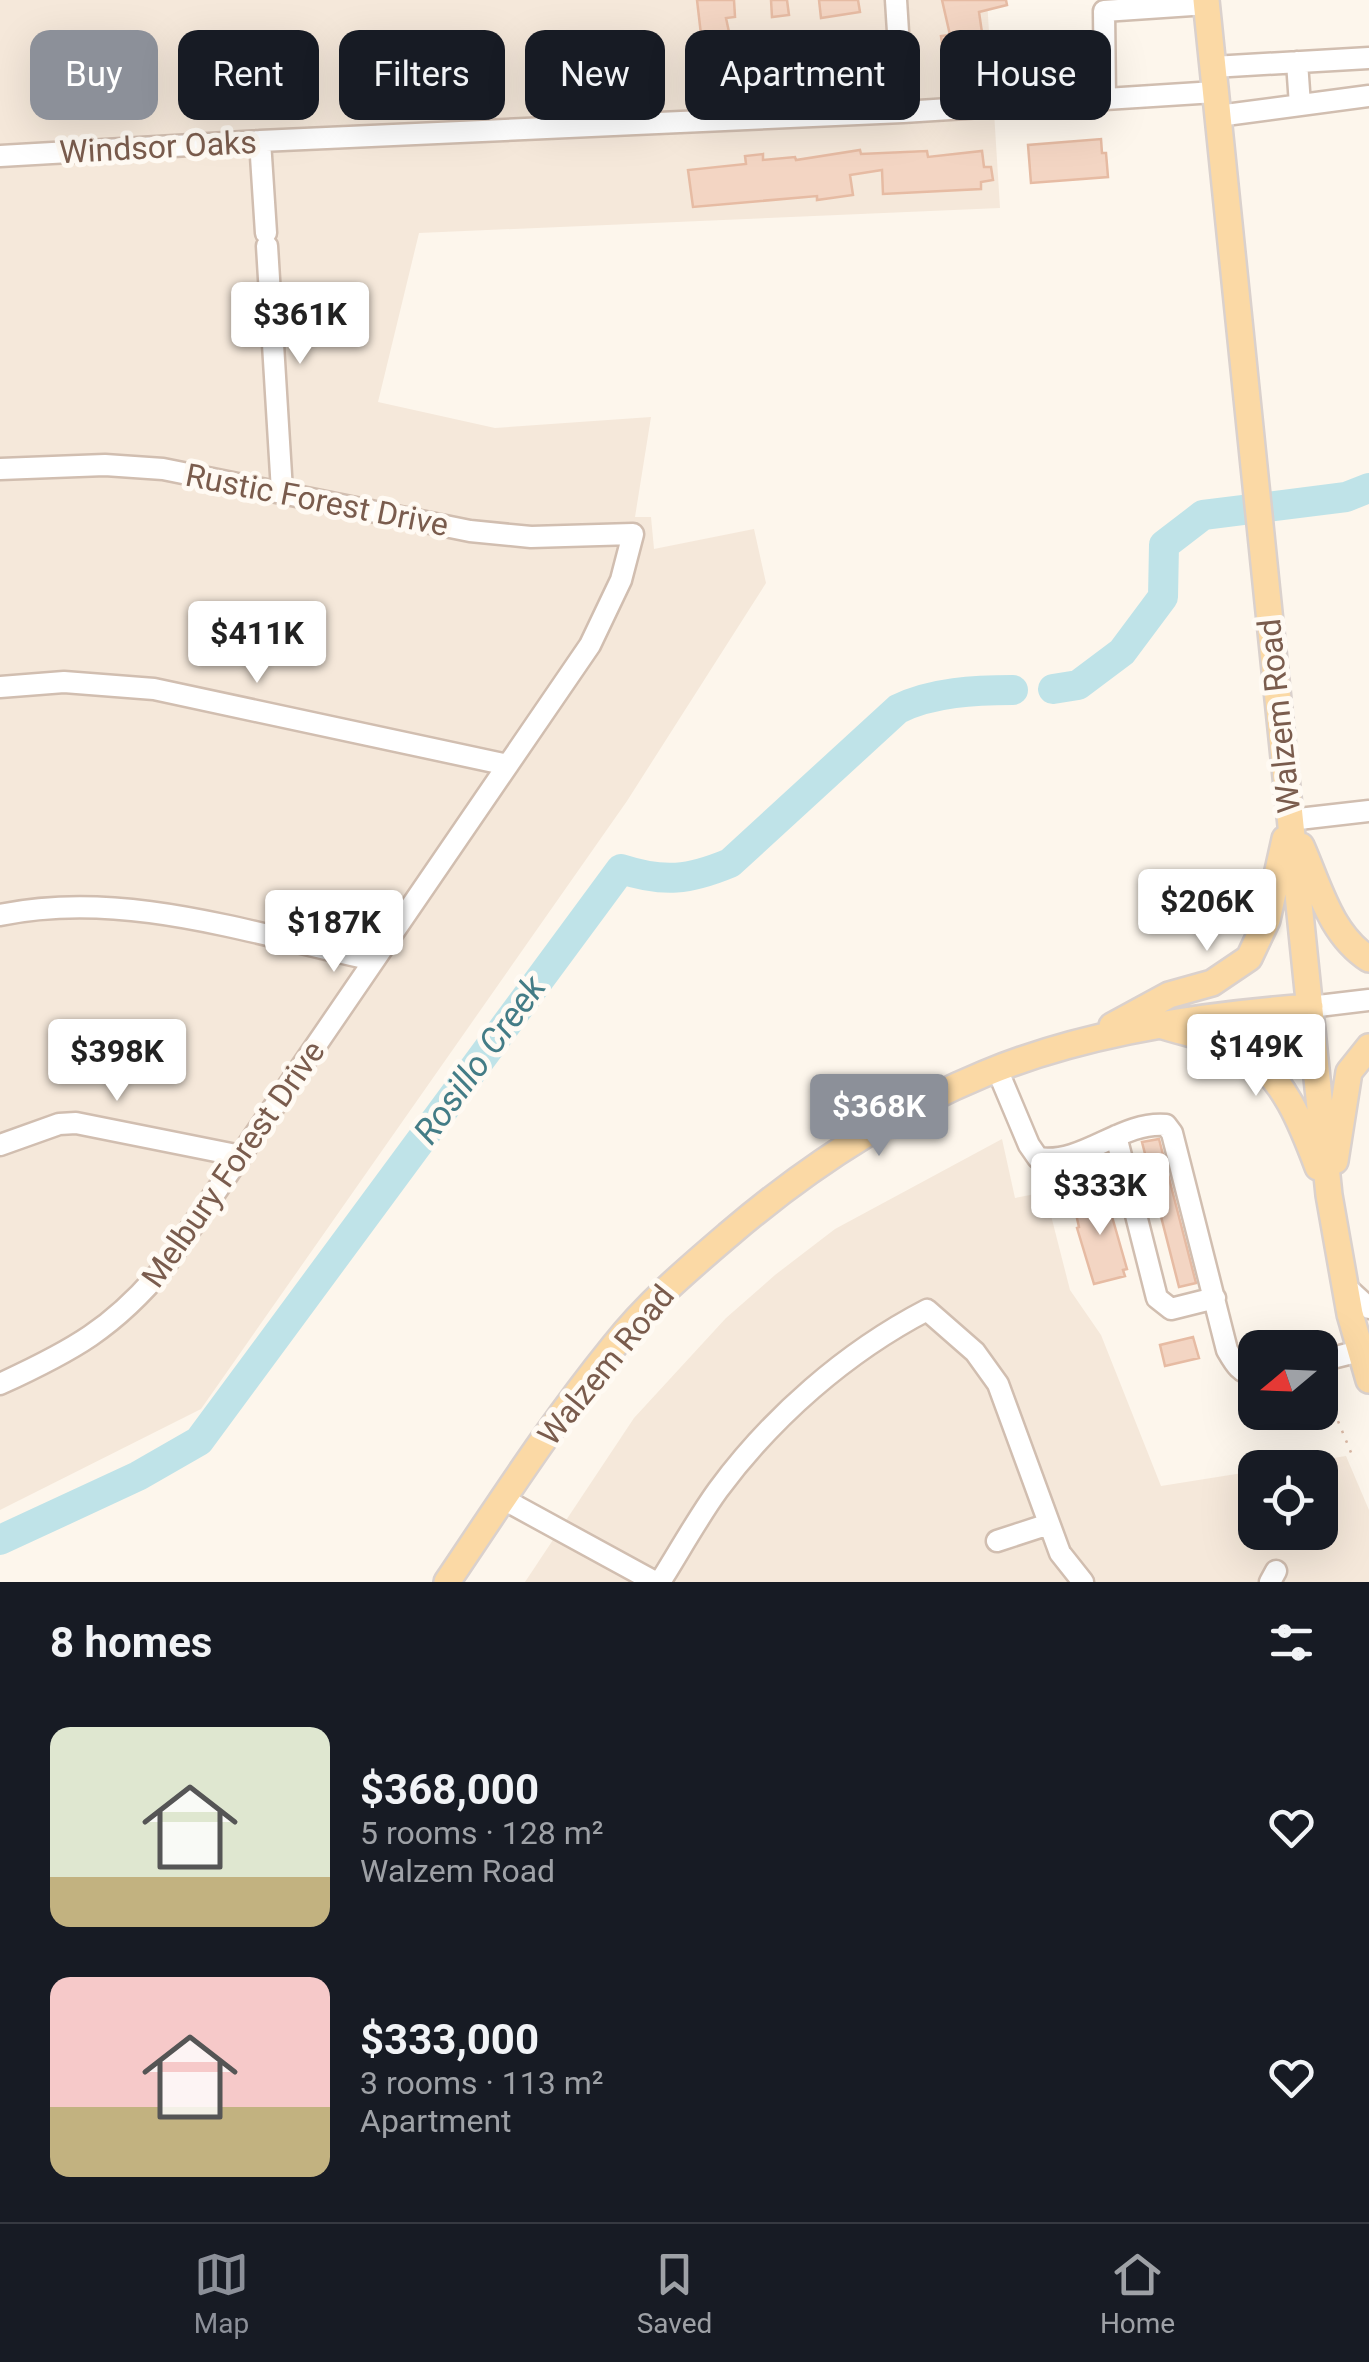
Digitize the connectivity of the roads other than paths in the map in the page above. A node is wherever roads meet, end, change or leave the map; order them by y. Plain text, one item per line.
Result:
1 (896, 0) edge
2 (1206, 2) edge
3 (898, 30) edge
4 (1104, 30) edge
5 (1369, 58) edge
6 (1298, 62) junction
7 (1216, 92) junction
8 (1369, 96) edge
9 (1111, 98) edge
10 (1300, 105) junction
11 (726, 120) edge
12 (260, 141) junction
13 (0, 156) edge
14 (0, 468) edge
15 (282, 491) junction
16 (634, 534) joint
17 (0, 687) edge
18 (508, 765) junction
19 (1369, 811) edge
20 (1290, 820) junction
21 (0, 915) edge
22 (1369, 958) edge
23 (374, 960) junction
24 (1369, 1000) edge
25 (1310, 1007) junction
26 (1161, 1025) junction
27 (1079, 1045) junction
28 (1369, 1047) edge
29 (997, 1070) junction
30 (1116, 1136) junction
31 (0, 1144) edge
32 (242, 1156) junction
33 (1329, 1195) junction
34 (1345, 1286) junction
35 (1215, 1298) junction
36 (1369, 1308) edge
37 (1360, 1351) junction
38 (1338, 1357) edge
39 (1238, 1366) edge
40 (1369, 1380) edge
41 (0, 1384) edge
42 (503, 1499) junction
43 (1049, 1524) junction
44 (997, 1541) dead end
45 (447, 1582) edge
46 (658, 1582) edge
47 (1082, 1582) edge

1 - 3 street
2 - 4 street
2 - 7 main road, Walzem Road
5 - 6 street
6 - 7 street
6 - 10 street
7 - 9 street, Windsor Oaks
7 - 10 street
7 - 20 main road, Walzem Road
8 - 10 street
11 - 12 street, Windsor Oaks
12 - 13 street, Windsor Oaks
12 - 15 street
14 - 15 street, Rustic Forest Drive
15 - 16 street, Rustic Forest Drive
16 - 18 street, Melbury Forest Drive
17 - 18 street
18 - 23 street, Melbury Forest Drive
19 - 20 street
20 - 22 main road
20 - 25 main road, Walzem Road
20 - 27 main road
21 - 23 street
23 - 32 street, Melbury Forest Drive
24 - 25 street
25 - 26 main road, Walzem Road
25 - 33 main road
26 - 27 main road, Walzem Road
26 - 33 main road
27 - 29 main road, Walzem Road
28 - 33 main road
29 - 30 street
29 - 42 main road, Walzem Road
30 - 35 street
30 - 35 street
31 - 32 street
32 - 41 street, Melbury Forest Drive
33 - 34 main road
34 - 36 street
34 - 37 main road
35 - 39 street
37 - 38 street
37 - 40 main road
42 - 45 main road, Walzem Road
42 - 46 street
43 - 44 street
43 - 46 street
43 - 47 street

